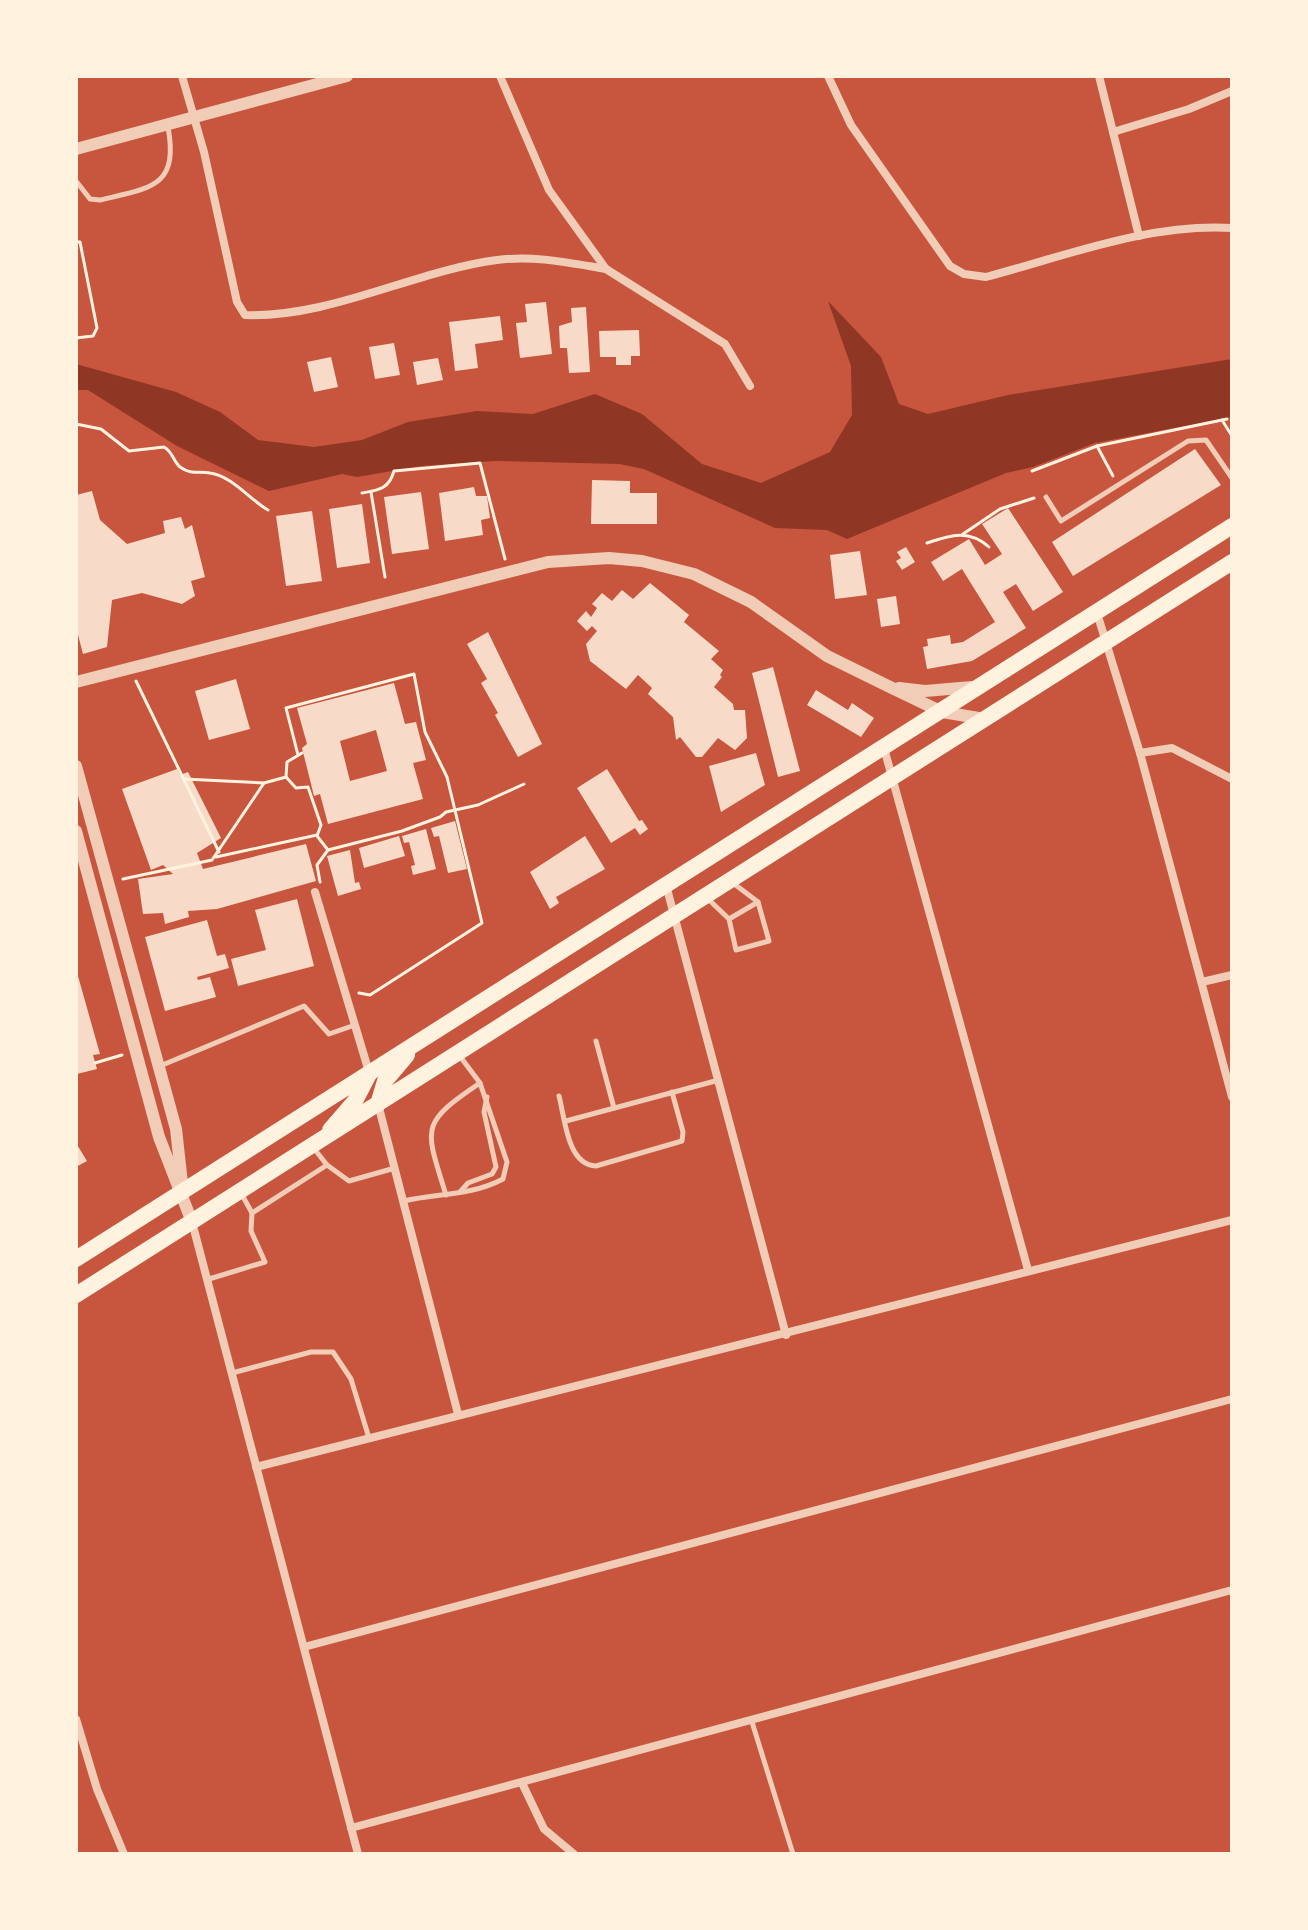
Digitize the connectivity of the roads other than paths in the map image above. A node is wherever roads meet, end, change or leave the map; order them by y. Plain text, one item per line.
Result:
1 (182, 76) edge
2 (347, 76) edge
3 (500, 76) edge
4 (828, 76) edge
5 (1099, 76) edge
6 (1232, 91) edge
7 (194, 118) junction
8 (168, 126) junction
9 (1113, 132) junction
10 (76, 149) edge
11 (76, 181) edge
12 (1232, 228) edge
13 (1139, 236) junction
14 (606, 269) junction
15 (750, 386) dead end
16 (1232, 478) edge
17 (1046, 497) road end
18 (1232, 526) edge
19 (1232, 562) edge
20 (1097, 612) junction
21 (1106, 642) junction
22 (76, 682) edge
23 (983, 685) junction
24 (890, 687) junction
25 (942, 712) junction
26 (985, 719) junction
27 (884, 748) junction
28 (1140, 753) junction
29 (76, 766) edge
30 (892, 778) junction
31 (1232, 779) edge
32 (76, 831) edge
33 (730, 881) junction
34 (666, 885) junction
35 (315, 892) road end
36 (706, 896) junction
37 (758, 902) junction
38 (675, 916) junction
39 (729, 919) junction
40 (1232, 975) edge
41 (1202, 982) junction
42 (355, 1025) junction
43 (596, 1041) dead end
44 (419, 1042) junction
45 (457, 1053) junction
46 (159, 1067) junction
47 (370, 1073) junction
48 (719, 1080) junction
49 (480, 1083) junction
50 (672, 1092) junction
51 (559, 1096) dead end
52 (487, 1097) junction
53 (1232, 1097) edge
54 (378, 1104) junction
55 (614, 1108) junction
56 (566, 1121) junction
57 (318, 1142) junction
58 (327, 1165) junction
59 (395, 1168) junction
60 (240, 1191) junction
61 (183, 1192) junction
62 (459, 1193) junction
63 (446, 1195) junction
64 (404, 1201) junction
65 (252, 1213) junction
66 (1232, 1220) edge
67 (192, 1222) junction
68 (76, 1259) edge
69 (1028, 1270) junction
70 (209, 1279) junction
71 (76, 1295) edge
72 (786, 1335) junction
73 (232, 1373) junction
74 (1232, 1399) edge
75 (458, 1414) junction
76 (369, 1438) junction
77 (256, 1467) junction
78 (1232, 1590) edge
79 (304, 1647) junction
80 (76, 1719) edge
81 (752, 1722) junction
82 (522, 1783) junction
83 (351, 1828) junction
84 (124, 1854) edge
85 (358, 1854) edge
86 (574, 1854) edge
87 (793, 1854) edge

1 - 7 street
2 - 7 street
3 - 14 street
4 - 13 street
5 - 9 street
6 - 9 street
7 - 8 street
7 - 14 street
8 - 10 street
8 - 11 lane
9 - 13 street
12 - 13 street
14 - 15 street
16 - 17 lane
18 - 20 main road
19 - 21 main road
20 - 21 street
20 - 23 main road
21 - 26 main road
21 - 28 street
22 - 24 street
23 - 24 street
23 - 25 main road
24 - 25 street
25 - 26 street
25 - 27 main road
26 - 30 main road
27 - 30 street
27 - 34 main road
28 - 31 street
28 - 41 street
29 - 46 street
30 - 33 main road
30 - 69 street
32 - 61 street
33 - 36 main road
33 - 37 lane
34 - 38 street
34 - 44 main road
35 - 42 street
36 - 38 main road
36 - 39 lane
37 - 39 lane
37 - 39 lane
38 - 45 main road
38 - 48 street
40 - 41 street
41 - 53 street
42 - 46 lane
42 - 47 street
43 - 55 lane
44 - 47 main road
44 - 54 main road
45 - 49 lane
45 - 54 main road
46 - 61 street
47 - 57 main road
47 - 61 main road
48 - 50 lane
48 - 72 street
49 - 52 lane
49 - 63 lane
50 - 55 lane
50 - 56 lane
51 - 56 lane
52 - 62 lane
52 - 62 lane
54 - 57 main road
54 - 59 street
55 - 56 lane
57 - 58 lane
57 - 60 main road
58 - 59 lane
58 - 65 lane
59 - 64 street
60 - 65 lane
60 - 67 main road
61 - 67 street
61 - 68 main road
62 - 63 lane
63 - 64 lane
64 - 75 street
65 - 70 lane
66 - 69 street
67 - 70 street
67 - 71 main road
69 - 72 street
70 - 73 street
72 - 75 street
73 - 76 lane
73 - 77 street
74 - 79 street
75 - 76 street
76 - 77 street
77 - 79 street
78 - 81 street
79 - 83 street
80 - 84 street
81 - 82 street
81 - 87 lane
82 - 83 street
82 - 86 street
83 - 85 street

